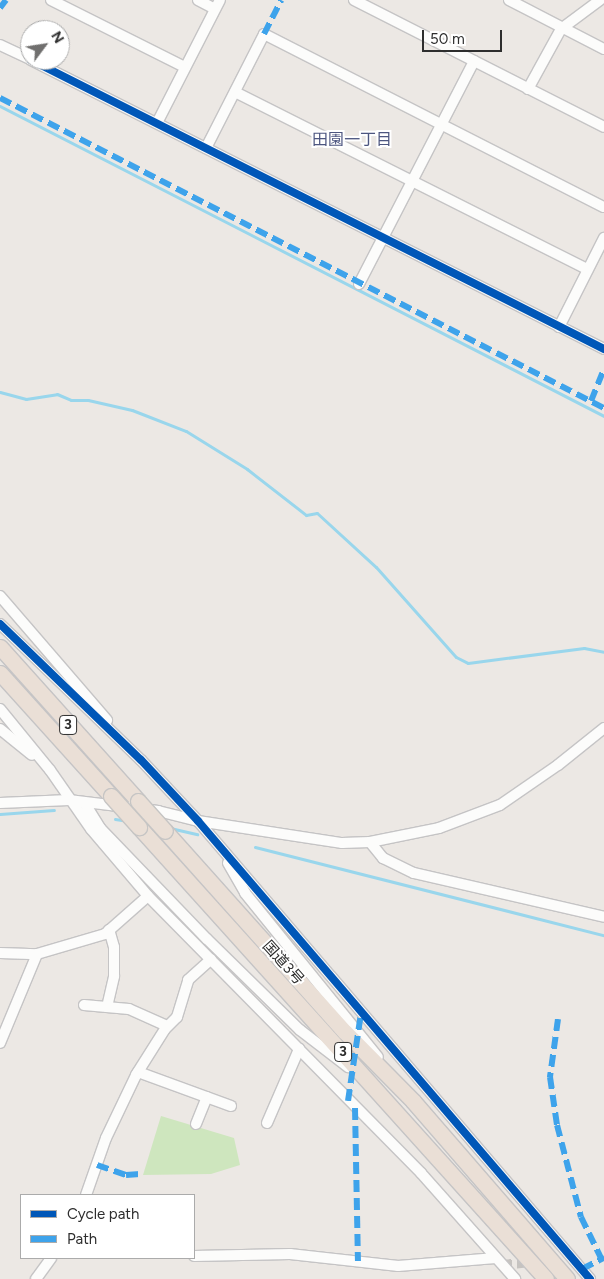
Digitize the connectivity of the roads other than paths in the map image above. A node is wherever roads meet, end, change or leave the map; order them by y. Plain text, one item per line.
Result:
1 (198, 0) edge
2 (354, 0) edge
3 (509, 0) edge
4 (600, 0) edge
5 (56, 1) edge
6 (217, 4) edge
7 (561, 29) junction
8 (0, 45) edge
9 (604, 49) edge
10 (20, 55) edge
11 (474, 61) junction
12 (186, 67) junction
13 (50, 70) edge
14 (528, 89) junction
15 (235, 92) junction
16 (440, 122) junction
17 (157, 123) junction
18 (604, 127) edge
19 (206, 148) junction
20 (411, 179) junction
21 (604, 206) edge
22 (382, 238) junction
23 (604, 238) edge
24 (587, 269) junction
25 (359, 284) dead end
26 (559, 327) junction
27 (604, 349) edge
28 (0, 596) edge
29 (0, 624) edge
30 (0, 647) edge
31 (0, 673) edge
32 (0, 709) edge
33 (604, 728) edge
34 (0, 729) edge
35 (141, 760) junction
36 (50, 770) junction
37 (68, 800) junction
38 (84, 802) junction
39 (0, 803) edge
40 (198, 821) junction
41 (370, 842) junction
42 (220, 849) junction
43 (148, 896) junction
44 (604, 917) edge
45 (109, 930) junction
46 (0, 953) edge
47 (37, 954) junction
48 (211, 959) junction
49 (84, 1005) dead end
50 (108, 1007) junction
51 (168, 1026) junction
52 (0, 1043) edge
53 (299, 1049) junction
54 (138, 1072) junction
55 (371, 1084) junction
56 (207, 1097) junction
57 (413, 1101) junction
58 (231, 1106) dead end
59 (267, 1123) dead end
60 (196, 1124) dead end
61 (86, 1194) edge
62 (195, 1256) edge
63 (496, 1258) junction
64 (49, 1259) edge
65 (36, 1279) edge
66 (514, 1279) edge
67 (546, 1279) edge
68 (567, 1279) edge
69 (590, 1279) edge

1 - 6 street
2 - 11 street
3 - 7 street
4 - 7 street
5 - 12 street
6 - 12 street
7 - 9 street
7 - 14 street
8 - 10 street
11 - 14 street
11 - 16 street
12 - 17 street
13 - 17 street
14 - 18 street
15 - 16 street
15 - 19 street
15 - 20 street
16 - 20 street
16 - 21 street
17 - 19 street
19 - 22 street
20 - 22 street
20 - 24 street
22 - 25 street
22 - 26 street
23 - 24 street
24 - 26 street
26 - 27 street
28 - 35 street
29 - 35 street
30 - 57 highway, 国道3号 / 3, bridge
31 - 55 highway, 国道3号 / 3, bridge
32 - 36 street
33 - 41 street
34 - 36 street
35 - 40 street
36 - 37 street
37 - 38 street
37 - 39 street
37 - 43 street
38 - 40 street
38 - 55 street
40 - 41 street
40 - 42 street
41 - 44 street
42 - 57 street
42 - 69 street
43 - 45 street
43 - 48 street
45 - 47 street
45 - 50 street
46 - 47 street
47 - 52 street
48 - 51 street
48 - 53 street
49 - 50 street
50 - 51 street
51 - 54 street
53 - 59 street
53 - 63 street
54 - 56 street
54 - 61 street
55 - 67 highway, 国道3号 / 3
56 - 58 street
56 - 60 street
57 - 68 highway, 国道3号 / 3
62 - 63 street
63 - 66 street
64 - 65 street

